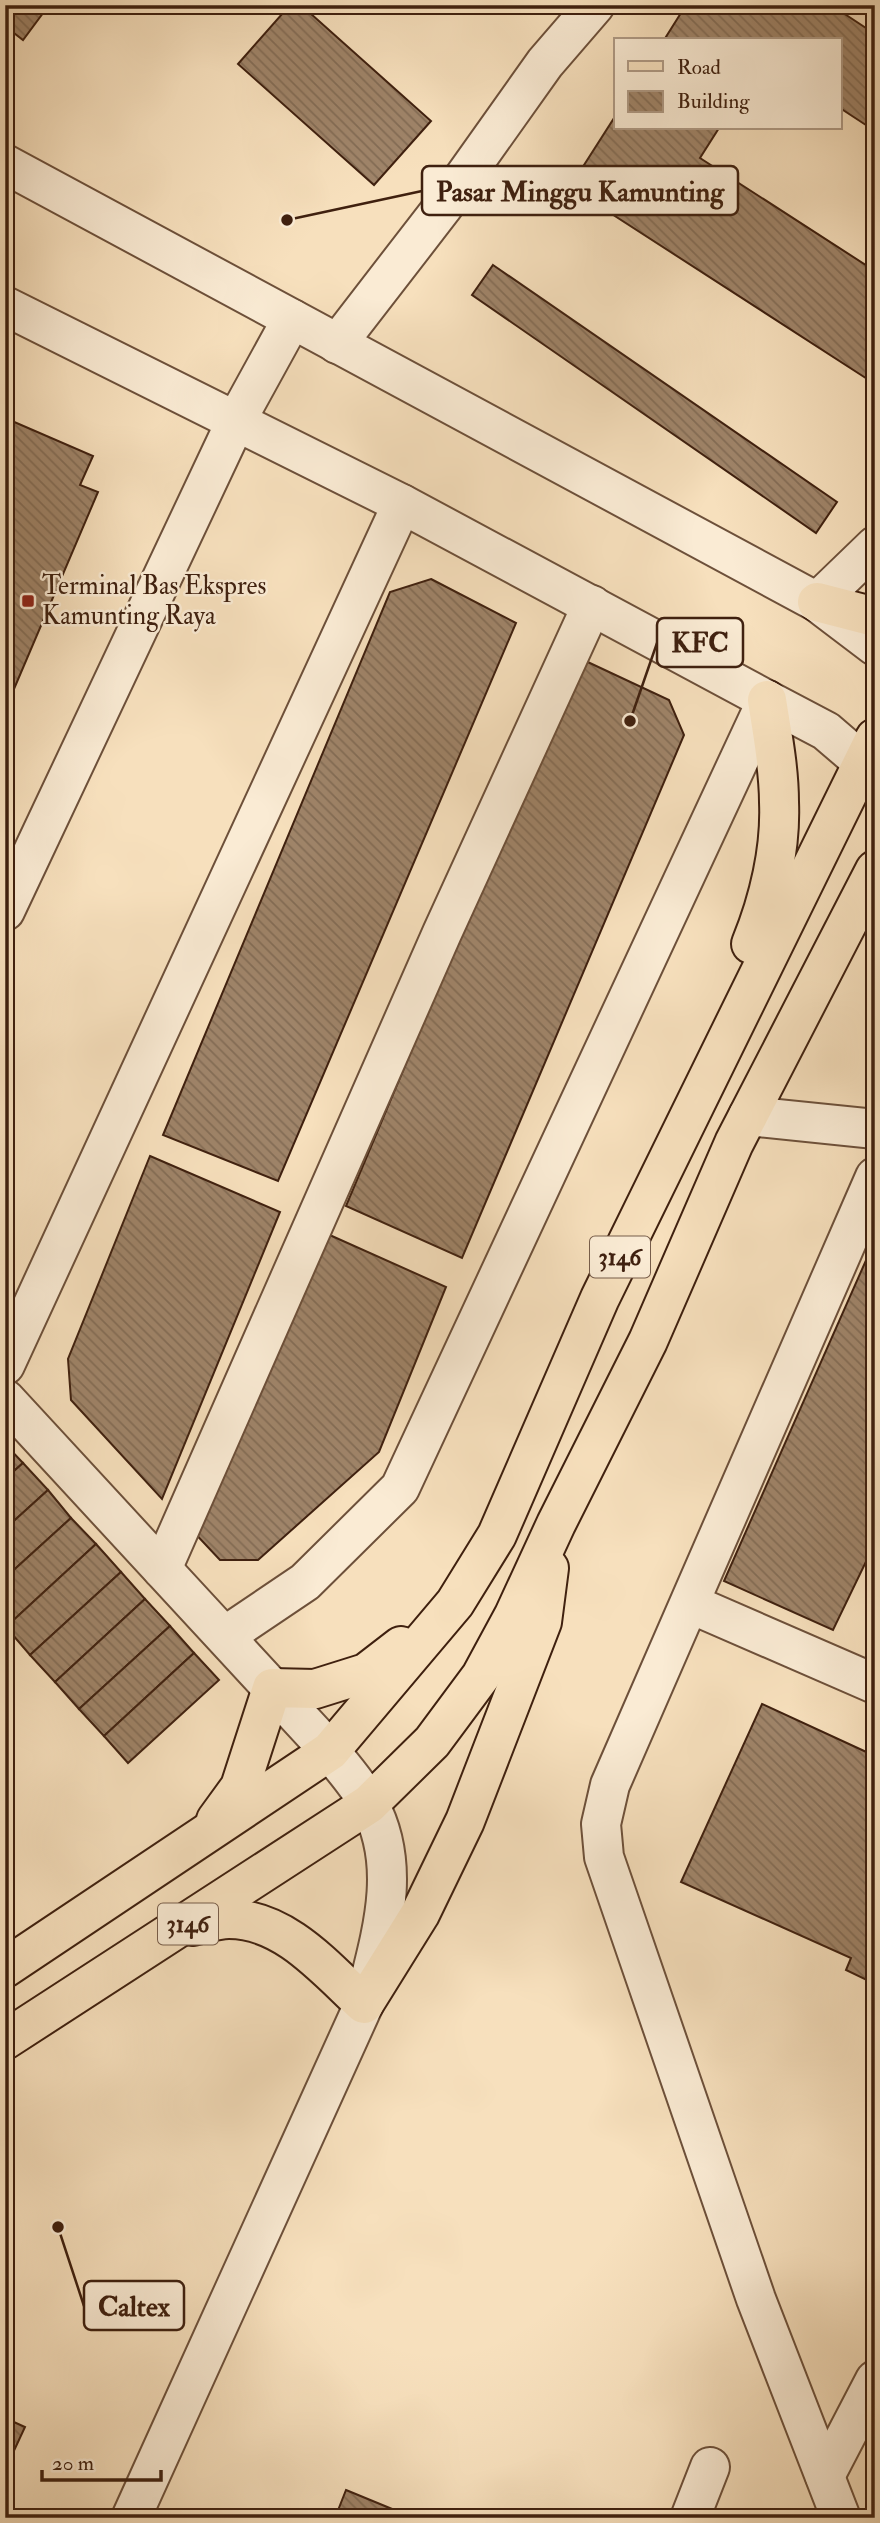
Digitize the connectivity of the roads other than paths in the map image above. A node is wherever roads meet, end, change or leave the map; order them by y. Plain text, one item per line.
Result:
1 (595, 5) edge
2 (5, 164) edge
3 (5, 306) edge
4 (292, 319) junction
5 (337, 344) junction
6 (236, 421) junction
7 (402, 504) junction
8 (875, 546) edge
9 (817, 602) junction
10 (592, 606) junction
11 (875, 617) edge
12 (875, 646) edge
13 (767, 700) junction
14 (870, 758) edge
15 (875, 870) edge
16 (5, 911) edge
17 (748, 1116) junction
18 (875, 1129) edge
19 (662, 1171) junction
20 (875, 1177) edge
21 (5, 1365) edge
22 (5, 1399) edge
23 (556, 1524) junction
24 (162, 1569) junction
25 (455, 1604) junction
26 (691, 1604) junction
27 (225, 1636) junction
28 (875, 1684) edge
29 (272, 1688) junction
30 (330, 1751) junction
31 (369, 1804) junction
32 (204, 1836) junction
33 (183, 1927) junction
34 (5, 1968) edge
35 (364, 2004) junction
36 (5, 2040) edge
37 (875, 2380) edge
38 (710, 2467) dead end
39 (825, 2476) junction
40 (131, 2518) edge
41 (690, 2518) edge
42 (841, 2518) edge

1 - 5 street
2 - 4 street
3 - 6 street
4 - 5 street
4 - 6 street
5 - 9 street
6 - 7 street
6 - 16 street
7 - 10 street
7 - 21 street
8 - 9 street
9 - 11 main road
9 - 12 street
10 - 13 street
10 - 24 street
13 - 14 street
13 - 19 main road
13 - 27 street
14 - 19 main road, 3146
15 - 17 main road, 3146
17 - 18 street
17 - 23 main road, 3146
19 - 25 main road, 3146
20 - 26 street
22 - 24 street
23 - 31 main road, 3146
23 - 35 main road
24 - 27 street
25 - 29 main road
25 - 30 main road, 3146
26 - 28 street
26 - 39 street
27 - 29 street
29 - 30 street
29 - 32 main road
30 - 31 street
30 - 32 main road, 3146
31 - 33 main road, 3146
31 - 35 street
32 - 34 main road, 3146
33 - 35 main road
33 - 36 main road, 3146
35 - 40 street
37 - 39 street
38 - 41 street
39 - 42 street

